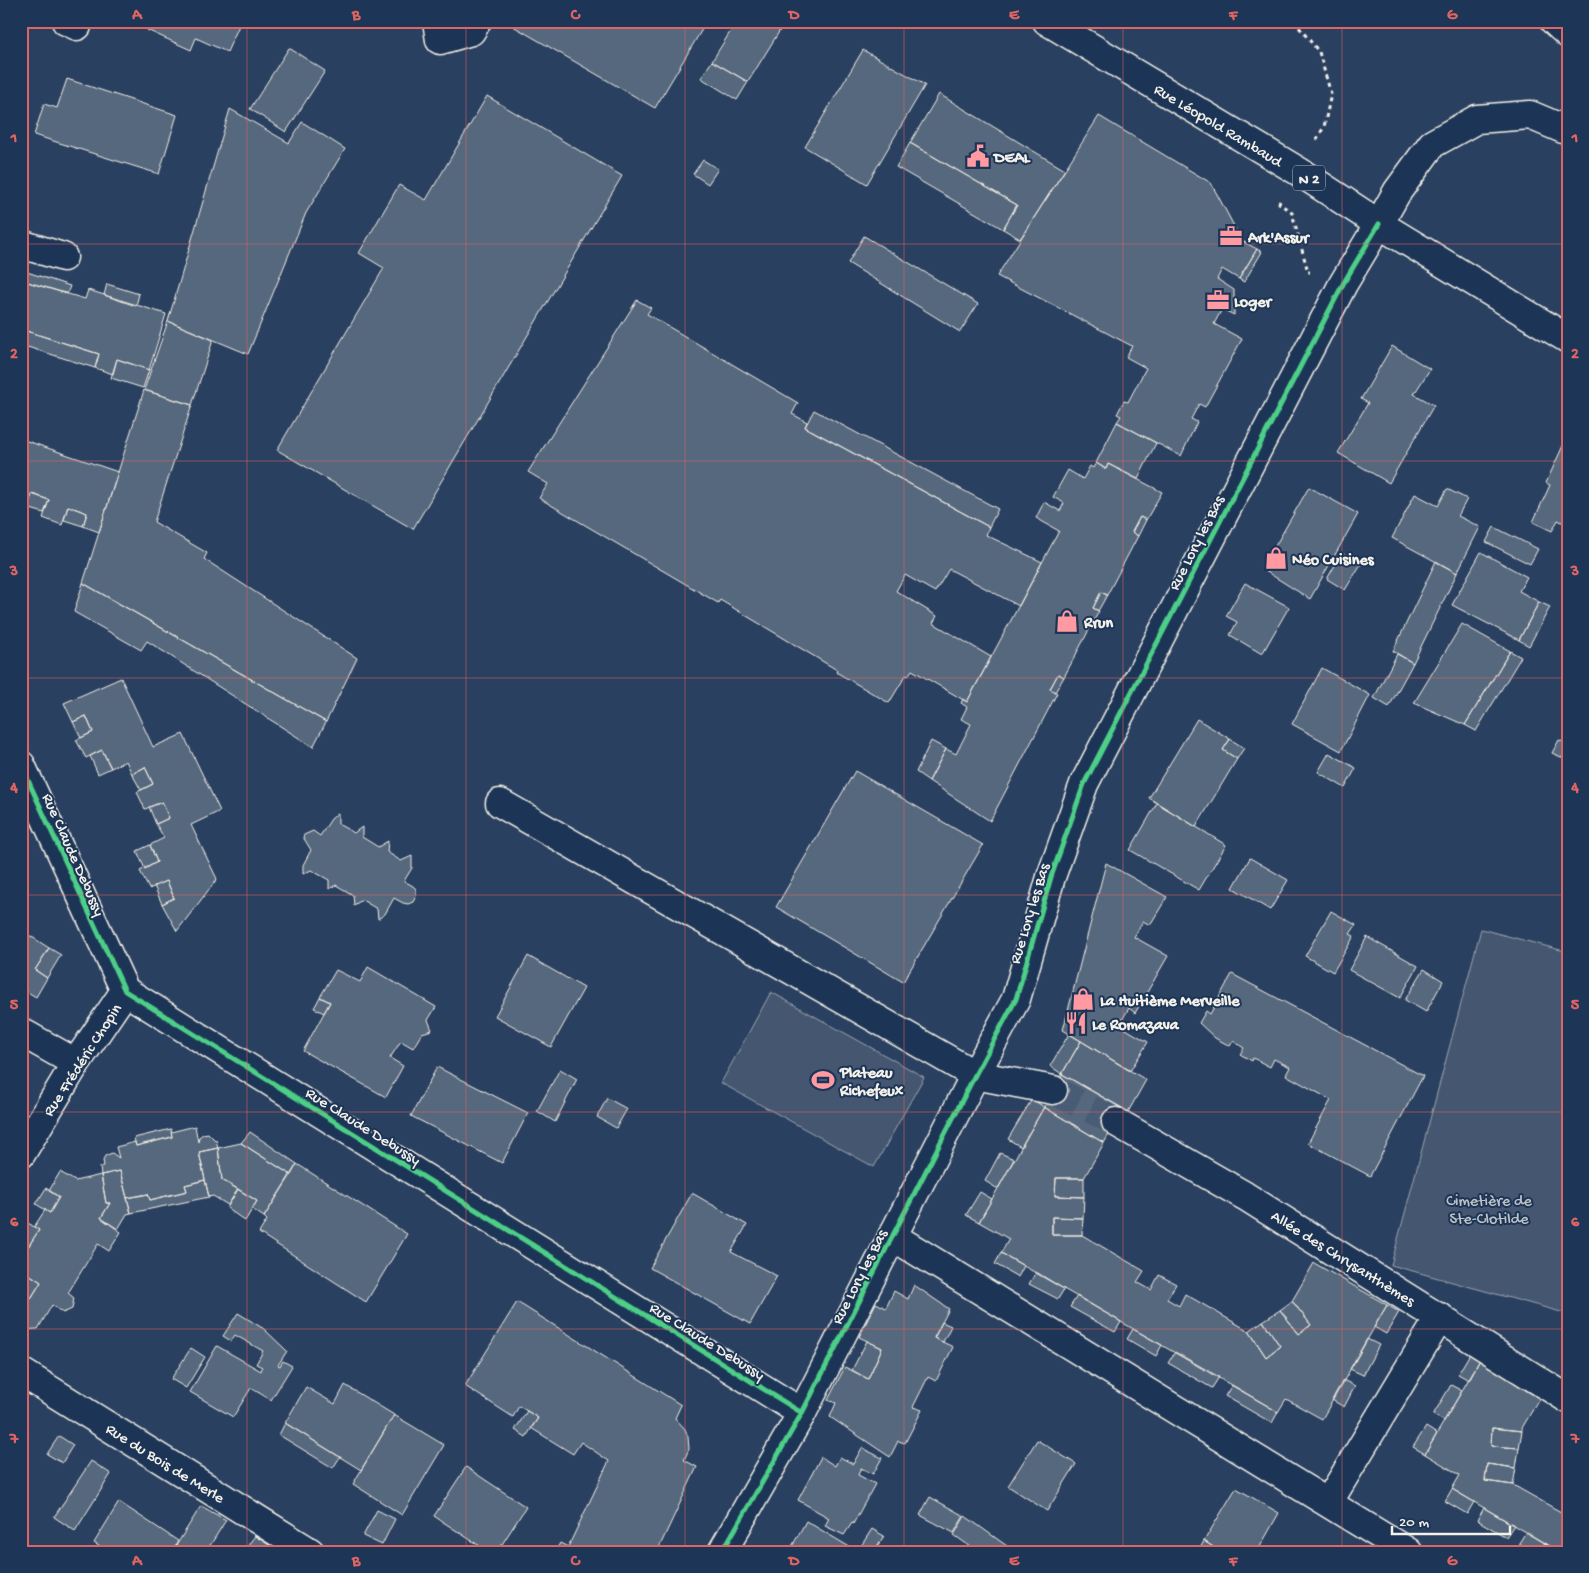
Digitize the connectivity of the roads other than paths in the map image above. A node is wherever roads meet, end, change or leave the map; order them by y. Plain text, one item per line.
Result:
1 (437, 21) edge
2 (477, 21) edge
3 (1047, 21) edge
4 (1554, 21) edge
5 (1568, 34) edge
6 (1568, 131) edge
7 (1379, 224) junction
8 (21, 244) edge
9 (63, 257) dead end
10 (1568, 339) edge
11 (21, 765) edge
12 (500, 803) dead end
13 (125, 991) junction
14 (21, 1032) edge
15 (76, 1063) junction
16 (975, 1075) junction
17 (1053, 1090) tunnel mouth
18 (1116, 1122) tunnel mouth
19 (21, 1154) edge
20 (892, 1236) junction
21 (1440, 1318) junction
22 (21, 1372) edge
23 (1568, 1399) edge
24 (802, 1412) junction
25 (1328, 1503) junction
26 (310, 1552) edge
27 (722, 1552) edge
28 (1408, 1552) edge

1 - 2 street
3 - 7 street, Rue Léopold Rambaud / N 2
4 - 5 street
6 - 7 street, Rue Lory les Bas
7 - 10 street, Rue Léopold Rambaud / N 2
7 - 16 street, Rue Lory les Bas
8 - 9 street
11 - 13 street, Rue Claude Debussy
12 - 16 street
13 - 15 street, Rue Frédéric Chopin
13 - 24 street, Rue Claude Debussy
14 - 15 street
15 - 19 street, Rue Frédéric Chopin
16 - 17 street
16 - 20 street, Rue Lory les Bas
18 - 21 street, Allée des Chrysanthèmes
20 - 24 street, Rue Lory les Bas
20 - 25 street
21 - 23 street, Allée des Chrysanthèmes
21 - 25 street
22 - 26 street, Rue du Bois de Merle
24 - 27 street, Rue Lory les Bas
25 - 28 street

